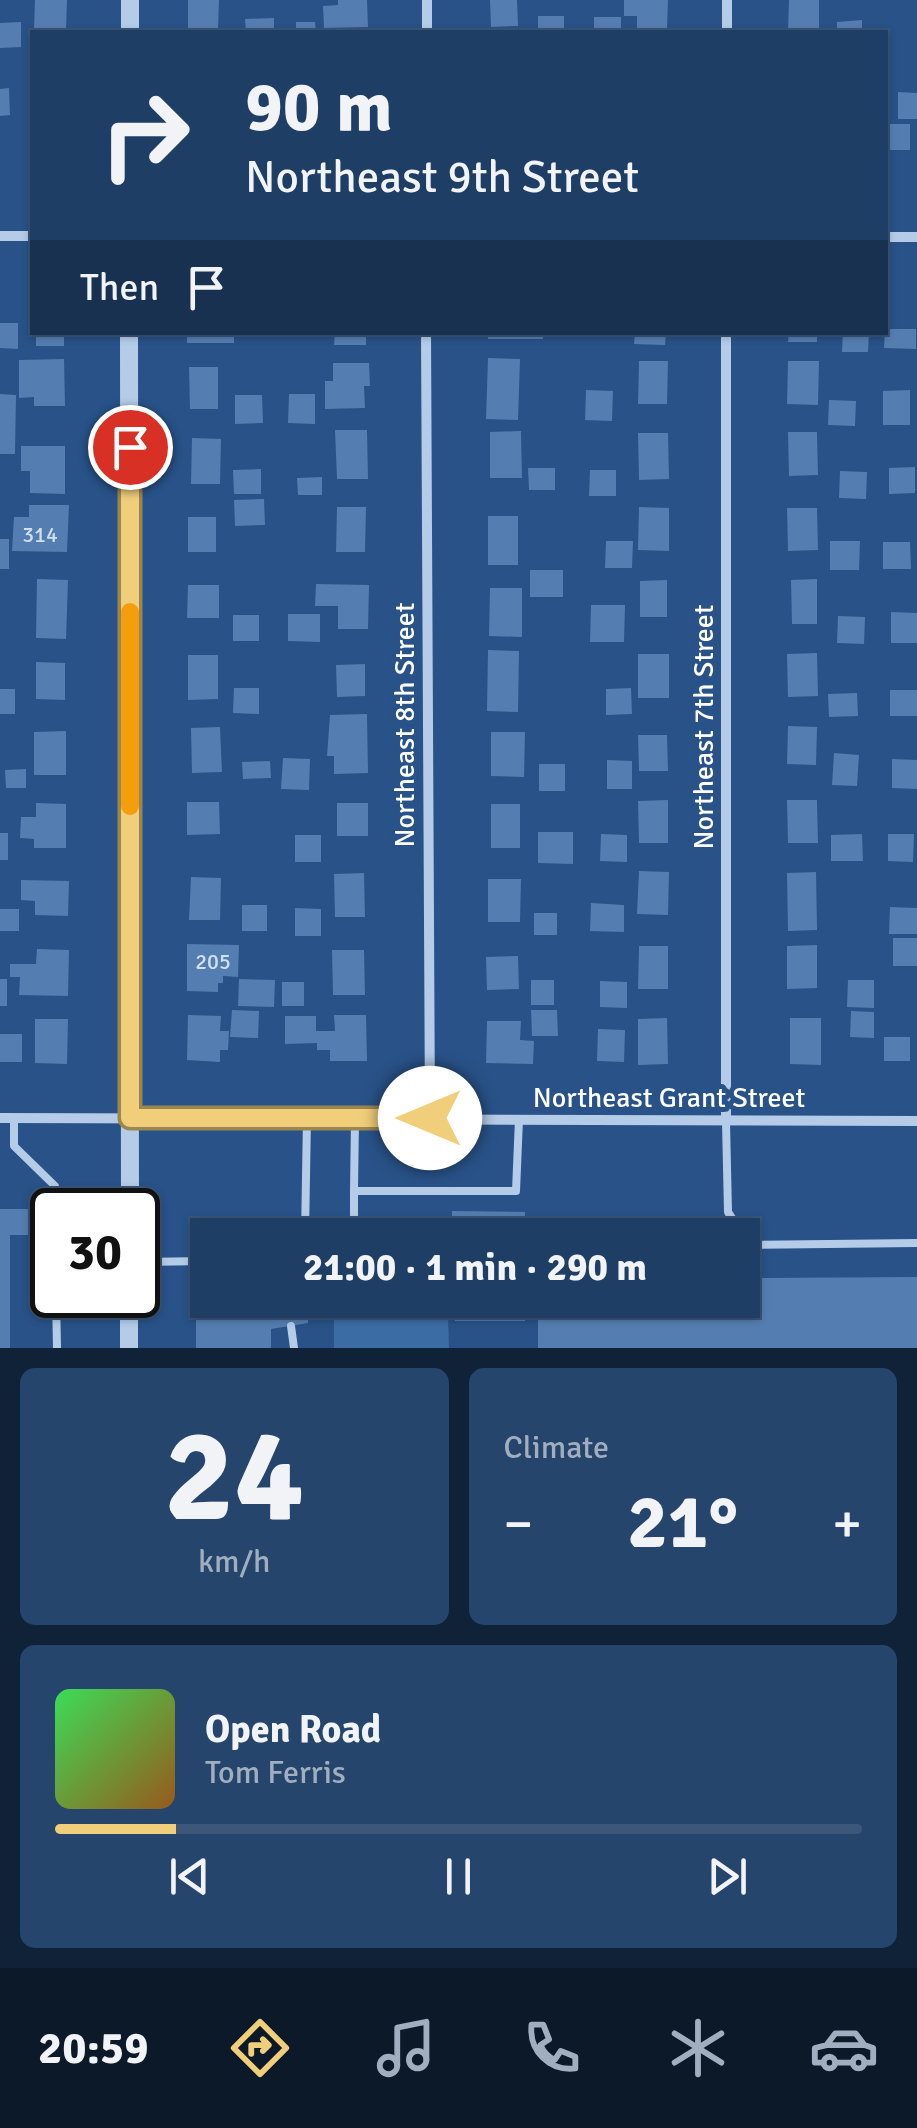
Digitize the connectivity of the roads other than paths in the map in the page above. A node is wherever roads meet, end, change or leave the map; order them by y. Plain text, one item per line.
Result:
1 (130, 0) edge
2 (427, 0) edge
3 (727, 0) edge
4 (130, 30) edge
5 (427, 30) edge
6 (726, 30) edge
7 (0, 236) edge
8 (30, 236) edge
9 (888, 237) edge
10 (917, 237) edge
11 (129, 335) edge
12 (426, 335) edge
13 (726, 335) edge
14 (0, 1118) edge
15 (14, 1118) junction
16 (130, 1118) junction
17 (307, 1118) junction
18 (355, 1118) junction
19 (430, 1118) junction
20 (519, 1119) junction
21 (917, 1121) edge
22 (726, 1122) junction
23 (54, 1188) edge
24 (130, 1188) edge
25 (354, 1191) junction
26 (305, 1218) edge
27 (354, 1218) edge
28 (917, 1243) edge
29 (190, 1261) edge
30 (160, 1262) edge
31 (56, 1318) edge
32 (130, 1318) edge
33 (291, 1326) dead end
34 (57, 1348) edge
35 (129, 1348) edge
36 (294, 1348) edge

1 - 4 street
2 - 5 street
3 - 6 street
7 - 8 street
9 - 10 street
11 - 16 street
12 - 19 street, Northeast 8th Street
13 - 22 street, Northeast 7th Street
14 - 15 street, Northeast Grant Street
15 - 16 street, Northeast Grant Street
15 - 23 lane
16 - 17 street, Northeast Grant Street
16 - 24 street
17 - 18 street, Northeast Grant Street
17 - 26 lane
18 - 19 street, Northeast Grant Street
18 - 25 lane
19 - 20 street, Northeast Grant Street
20 - 22 street, Northeast Grant Street
20 - 25 lane
21 - 22 street, Northeast Grant Street
22 - 28 lane
25 - 27 lane
29 - 30 lane
31 - 34 lane
32 - 35 street
33 - 36 lane

